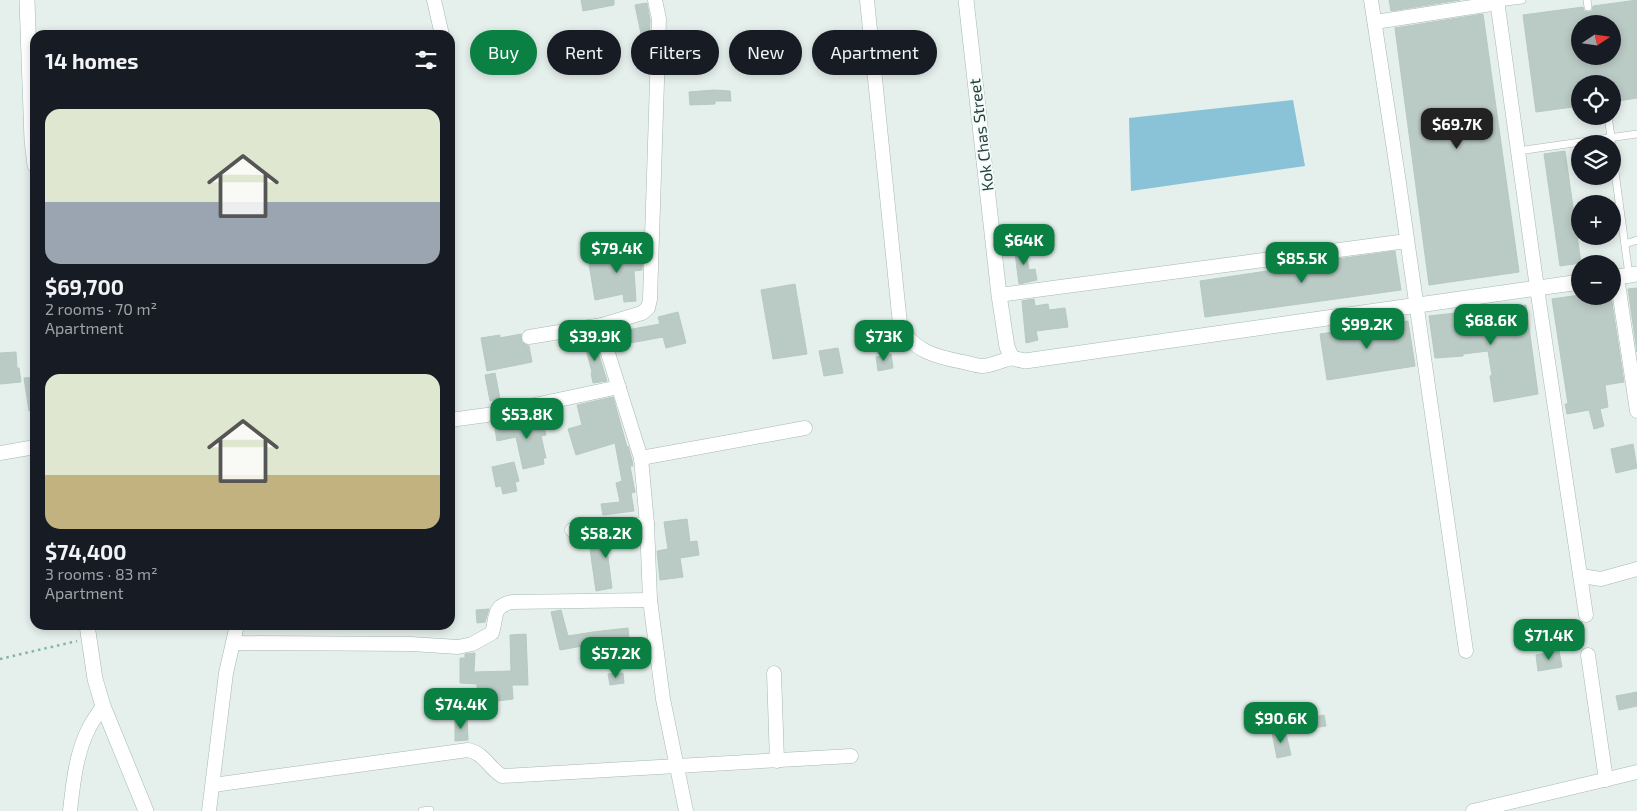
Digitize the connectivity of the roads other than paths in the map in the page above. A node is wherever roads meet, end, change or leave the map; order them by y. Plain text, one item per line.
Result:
1 (27, 0) edge
2 (434, 0) edge
3 (656, 0) edge
4 (867, 0) edge
5 (966, 0) edge
6 (1371, 0) edge
7 (1522, 0) edge
8 (1498, 2) edge
9 (1375, 22) junction
10 (441, 30) edge
11 (30, 84) edge
12 (1637, 134) edge
13 (1621, 138) edge
14 (1571, 145) edge
15 (1518, 151) junction
16 (1617, 185) edge
17 (1637, 240) edge
18 (1407, 241) junction
19 (1625, 244) junction
20 (1624, 276) edge
21 (1571, 283) edge
22 (1537, 288) junction
23 (999, 295) junction
24 (1416, 304) junction
25 (602, 325) junction
26 (529, 337) dead end
27 (1012, 358) junction
28 (619, 386) junction
29 (1637, 411) edge
30 (455, 419) edge
31 (804, 428) dead end
32 (30, 448) edge
33 (0, 453) edge
34 (641, 458) junction
35 (647, 524) junction
36 (572, 530) dead end
37 (1637, 569) edge
38 (1581, 576) junction
39 (650, 600) junction
40 (1586, 615) dead end
41 (237, 630) edge
42 (88, 632) edge
43 (233, 643) junction
44 (1466, 652) dead end
45 (1588, 655) dead end
46 (774, 673) dead end
47 (103, 706) junction
48 (851, 756) dead end
49 (777, 760) junction
50 (676, 767) junction
51 (1637, 772) edge
52 (1606, 780) junction
53 (213, 785) junction
54 (430, 810) dead end
55 (70, 811) edge
56 (146, 811) edge
57 (210, 811) edge
58 (422, 811) edge
59 (686, 811) edge
60 (1473, 811) edge

1 - 11 street
2 - 10 street
3 - 25 street
4 - 27 street
5 - 23 street, Kok Chas Street
6 - 9 street
7 - 8 lane
8 - 9 street
8 - 15 street
9 - 18 street
12 - 13 lane
14 - 15 lane
15 - 22 street
16 - 19 lane
17 - 19 lane
18 - 23 street
18 - 24 street
19 - 20 lane
20 - 29 street
21 - 22 street
22 - 24 street
22 - 38 street
23 - 27 street, Kok Chas Street
24 - 27 street
24 - 44 street
25 - 26 street
25 - 28 street
28 - 30 street
28 - 34 street
31 - 34 street
32 - 33 street
34 - 35 street
35 - 36 street
35 - 39 street
37 - 38 street
38 - 40 street
39 - 43 street
39 - 50 street
41 - 43 street
42 - 47 street
43 - 53 street
45 - 52 street
46 - 49 street
47 - 55 street
47 - 56 street
48 - 49 street
49 - 50 street
50 - 53 street
50 - 59 street
51 - 52 street
52 - 60 street
53 - 57 street
54 - 58 lane

